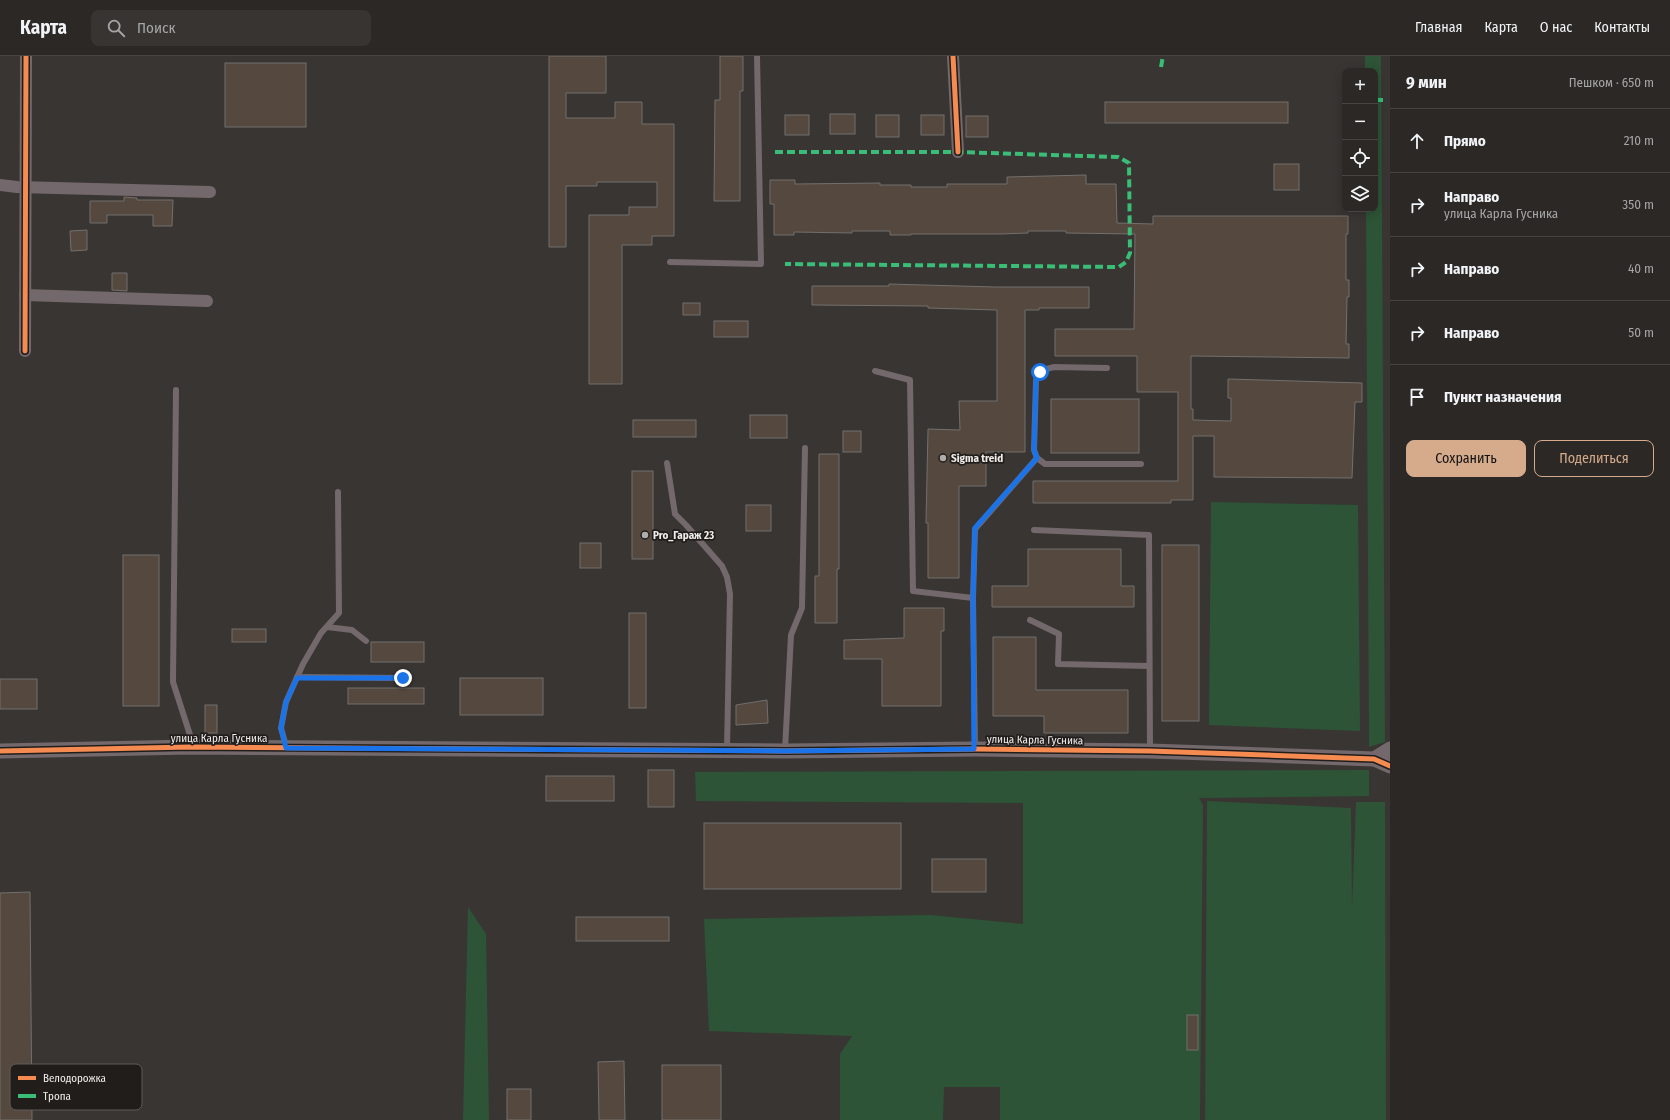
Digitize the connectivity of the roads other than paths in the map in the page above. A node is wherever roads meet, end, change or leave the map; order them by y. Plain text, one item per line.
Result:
1 (26, 56) edge
2 (757, 56) edge
3 (953, 56) edge
4 (958, 152) dead end
5 (0, 185) edge
6 (26, 187) junction
7 (210, 192) dead end
8 (670, 262) dead end
9 (25, 295) junction
10 (207, 301) dead end
11 (25, 351) dead end
12 (1107, 368) dead end
13 (875, 371) dead end
14 (176, 390) dead end
15 (805, 448) dead end
16 (1037, 458) junction
17 (667, 463) dead end
18 (1141, 464) dead end
19 (338, 492) dead end
20 (1034, 530) dead end
21 (973, 598) junction
22 (1030, 620) dead end
23 (327, 627) junction
24 (366, 641) dead end
25 (1149, 666) junction
26 (297, 678) junction
27 (403, 678) dead end
28 (203, 747) junction
29 (286, 748) junction
30 (974, 749) junction
31 (727, 750) junction
32 (1390, 750) edge
33 (0, 751) edge
34 (785, 751) junction
35 (1150, 751) junction
36 (1374, 758) junction
37 (1390, 766) edge

1 - 6 street
2 - 8 lane
3 - 4 street
5 - 6 street
6 - 7 street
6 - 9 street
9 - 10 street
9 - 11 street
12 - 16 lane
13 - 21 lane
14 - 28 lane
15 - 34 lane
16 - 18 lane
16 - 21 lane
17 - 31 lane
19 - 23 lane
20 - 25 lane
21 - 30 lane
22 - 25 lane
23 - 24 lane
23 - 26 lane
25 - 35 lane
26 - 27 lane
26 - 29 lane
28 - 29 street, улица Карла Гусника
28 - 33 street, улица Карла Гусника
29 - 31 street, улица Карла Гусника
30 - 34 street, улица Карла Гусника
30 - 35 street, улица Карла Гусника
31 - 34 street, улица Карла Гусника
32 - 36 street
35 - 36 street, улица Карла Гусника
36 - 37 street

